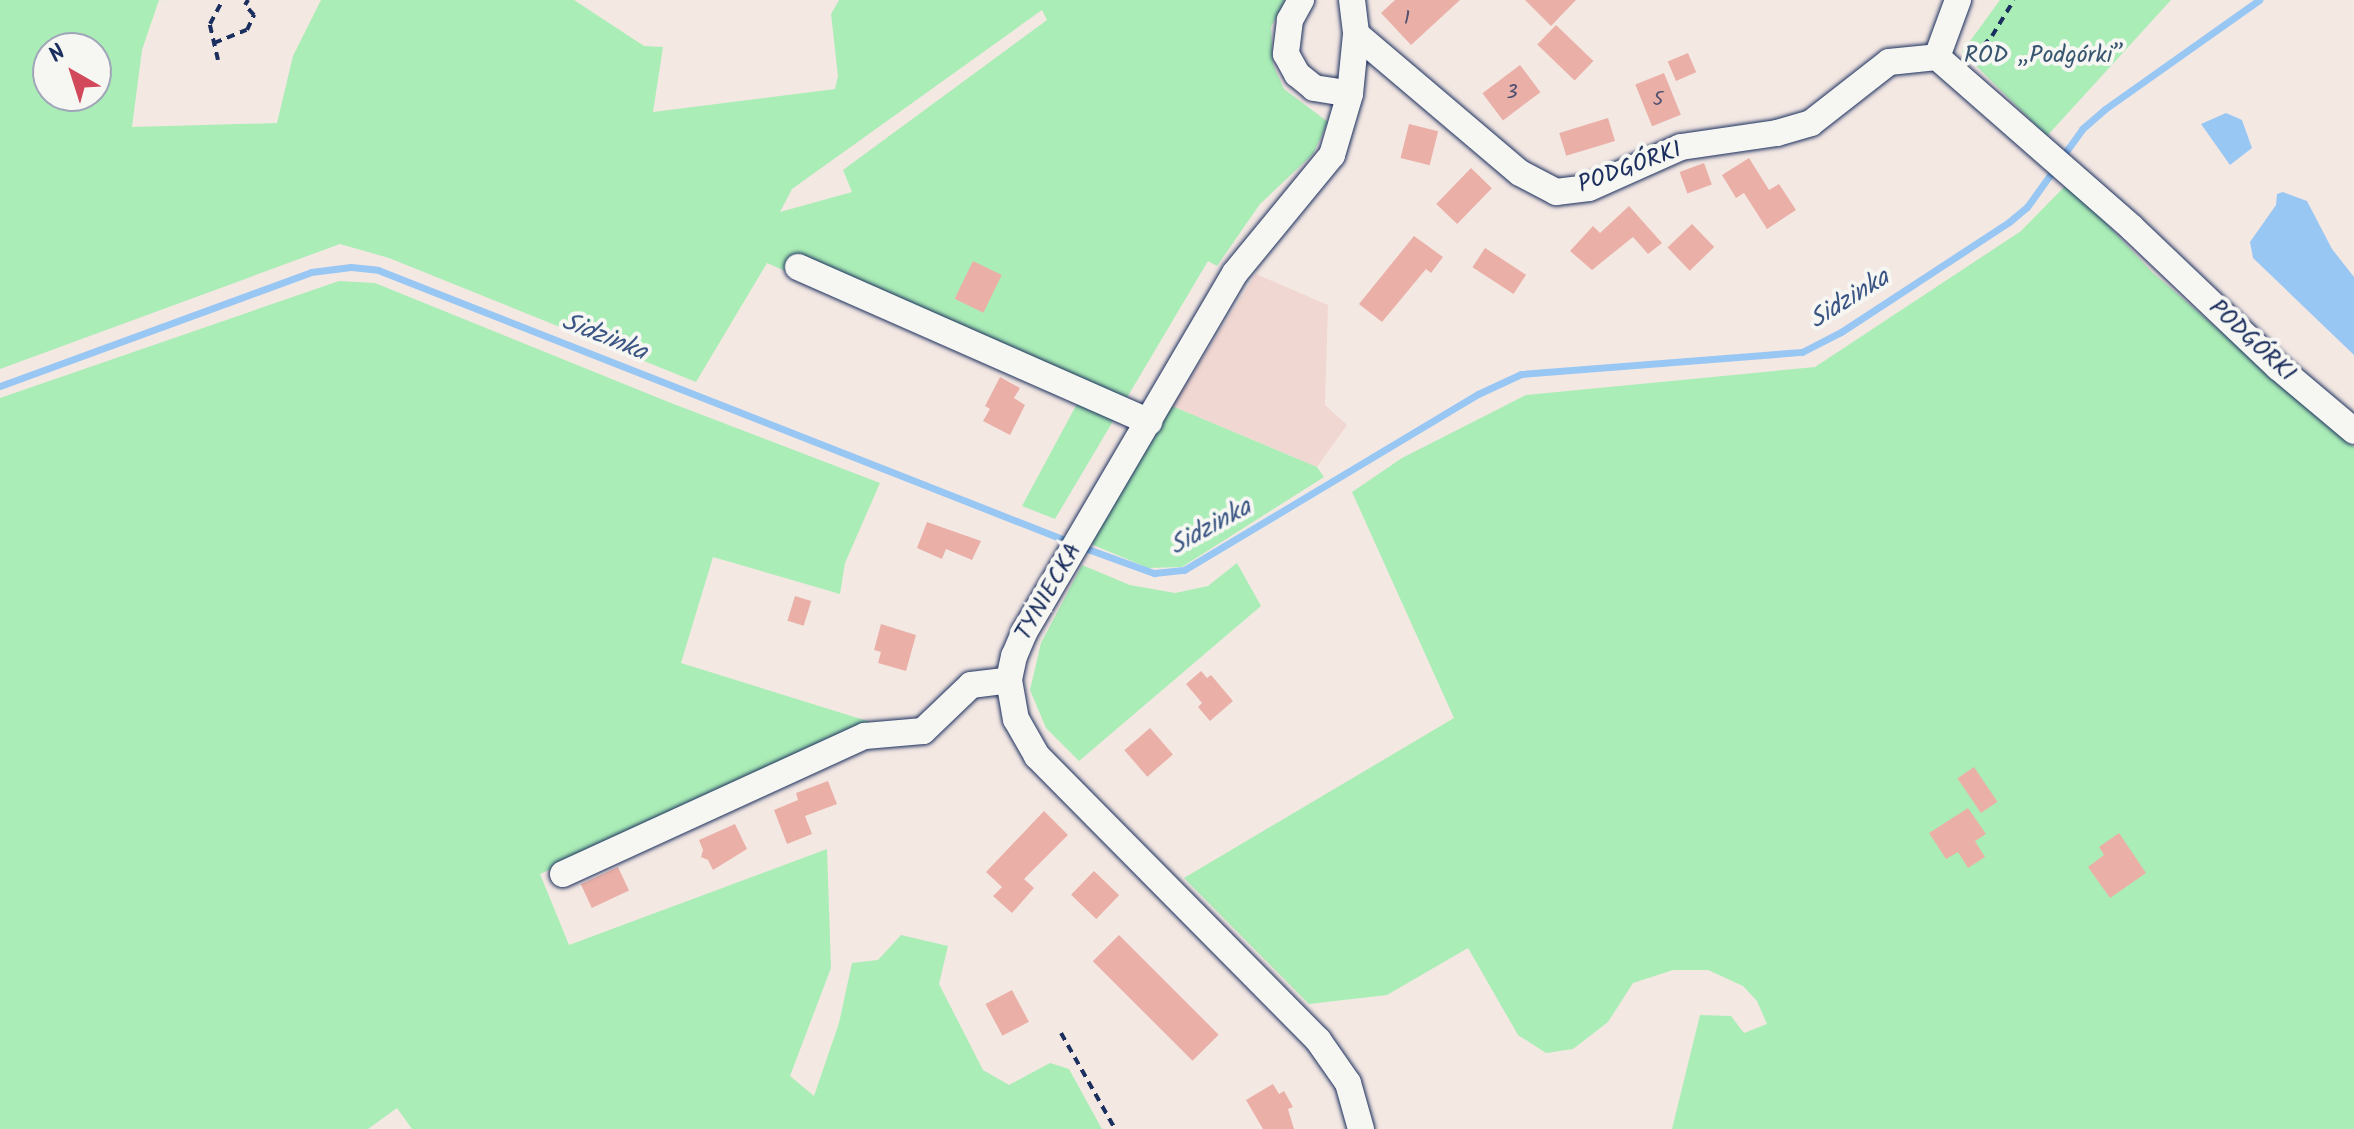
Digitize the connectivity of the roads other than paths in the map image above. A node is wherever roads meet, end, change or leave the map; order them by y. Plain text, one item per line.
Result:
1 (1301, 0) edge
2 (1352, 0) edge
3 (1958, 0) edge
4 (1356, 34) junction
5 (1937, 57) junction
6 (1350, 94) junction
7 (798, 267) dead end
8 (1149, 422) junction
9 (2354, 431) edge
10 (1009, 680) junction
11 (563, 874) dead end
12 (1361, 1129) edge

1 - 6 street
2 - 4 street, TYNIECKA
3 - 5 street
4 - 5 street, PODGÓRKI
4 - 6 street, TYNIECKA
5 - 9 street, PODGÓRKI
6 - 8 street, TYNIECKA
7 - 8 street
8 - 10 street, TYNIECKA
10 - 11 street
10 - 12 street, TYNIECKA

